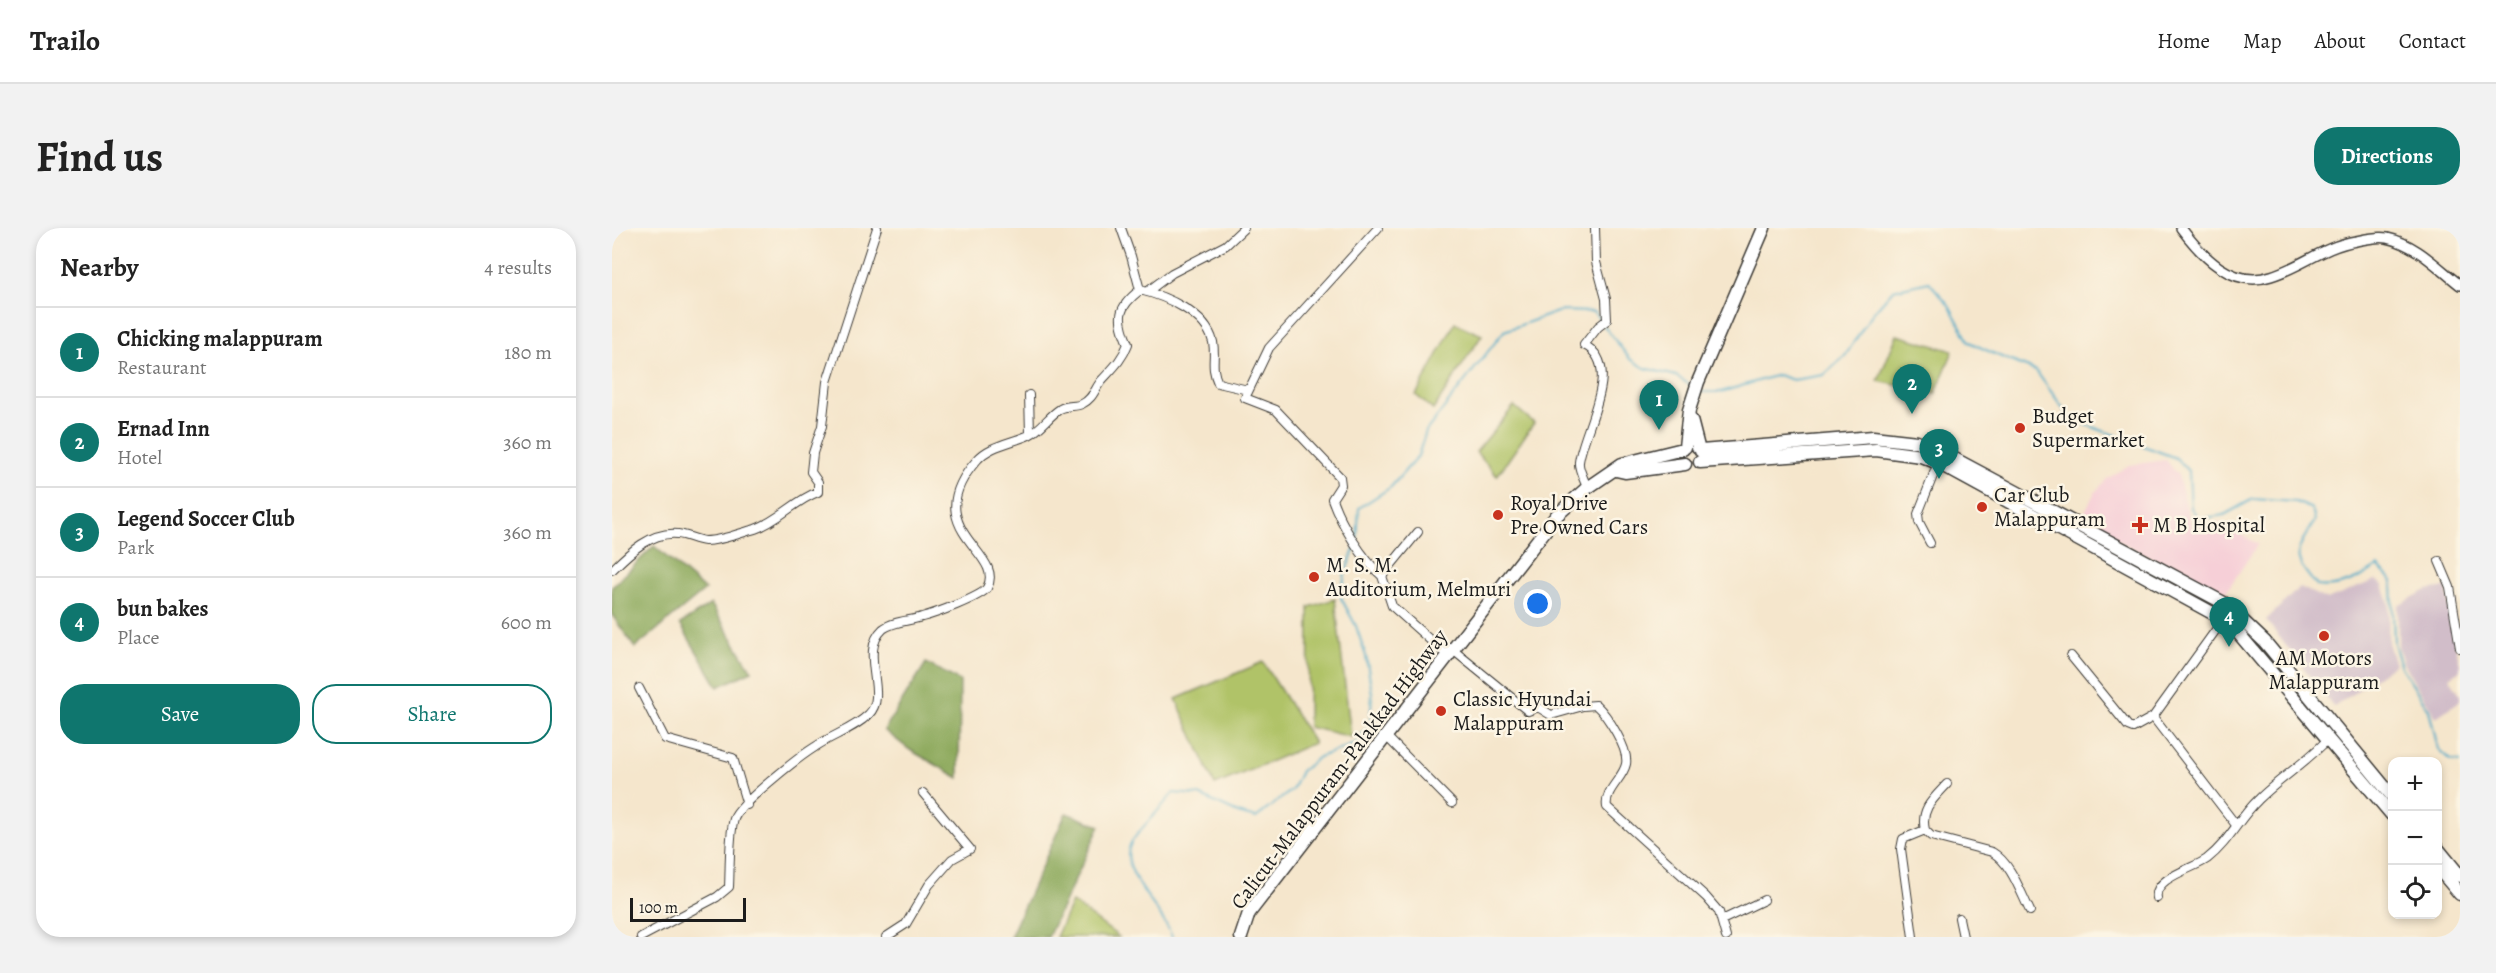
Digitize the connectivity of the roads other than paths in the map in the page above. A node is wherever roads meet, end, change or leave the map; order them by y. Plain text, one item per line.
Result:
1 (877, 228) edge
2 (1121, 228) edge
3 (1244, 228) edge
4 (1378, 228) edge
5 (1595, 228) edge
6 (1764, 228) edge
7 (2181, 228) edge
8 (2460, 285) edge
9 (1143, 291) junction
10 (1248, 390) junction
11 (1029, 395) dead end
12 (1689, 410) junction
13 (1030, 435) junction
14 (1684, 448) junction
15 (1699, 454) junction
16 (1938, 463) junction
17 (1685, 464) junction
18 (1616, 470) junction
19 (1587, 488) junction
20 (1418, 532) dead end
21 (1930, 543) dead end
22 (2439, 561) dead end
23 (612, 570) edge
24 (2169, 574) junction
25 (1382, 576) junction
26 (2162, 587) junction
27 (2223, 620) junction
28 (2460, 648) edge
29 (1451, 653) junction
30 (2072, 656) dead end
31 (639, 688) dead end
32 (2153, 717) junction
33 (1386, 736) junction
34 (2328, 739) junction
35 (1947, 784) dead end
36 (2388, 791) edge
37 (923, 794) dead end
38 (1452, 803) dead end
39 (747, 805) junction
40 (2389, 811) edge
41 (2236, 825) junction
42 (1925, 830) junction
43 (2442, 854) edge
44 (2442, 873) edge
45 (2460, 876) edge
46 (2460, 894) edge
47 (2157, 898) dead end
48 (1764, 900) dead end
49 (2030, 911) dead end
50 (1959, 918) dead end
51 (1722, 920) junction
52 (640, 937) edge
53 (886, 937) edge
54 (1241, 937) edge
55 (1726, 937) edge
56 (1913, 937) edge
57 (1963, 937) edge

1 - 23 street
2 - 9 street
3 - 9 street
4 - 10 street
5 - 19 street
6 - 12 highway
7 - 8 street
9 - 10 street
9 - 13 street
10 - 25 street
11 - 13 street
12 - 14 highway
12 - 15 highway
13 - 39 street
14 - 15 highway
14 - 17 highway
14 - 18 highway, Calicut-Malappuram-Palakkad Highway
15 - 16 highway
15 - 17 highway
15 - 24 highway
16 - 21 street
16 - 26 highway
17 - 18 highway
18 - 19 highway, Calicut-Malappuram-Palakkad Highway
19 - 29 highway, Calicut-Malappuram-Palakkad Highway
20 - 25 street
22 - 28 street
24 - 26 highway
24 - 36 highway
25 - 29 street
26 - 27 highway
27 - 32 street
27 - 34 highway
29 - 33 highway, Calicut-Malappuram-Palakkad Highway
29 - 51 street
30 - 32 street
31 - 39 street
32 - 41 street
33 - 38 street
33 - 54 highway, Calicut-Malappuram-Palakkad Highway
34 - 40 highway
34 - 41 street
35 - 42 street
37 - 53 street
39 - 52 street
41 - 47 street
42 - 49 street
42 - 56 street
43 - 45 highway
44 - 46 highway
48 - 51 street
50 - 57 street
51 - 55 street

